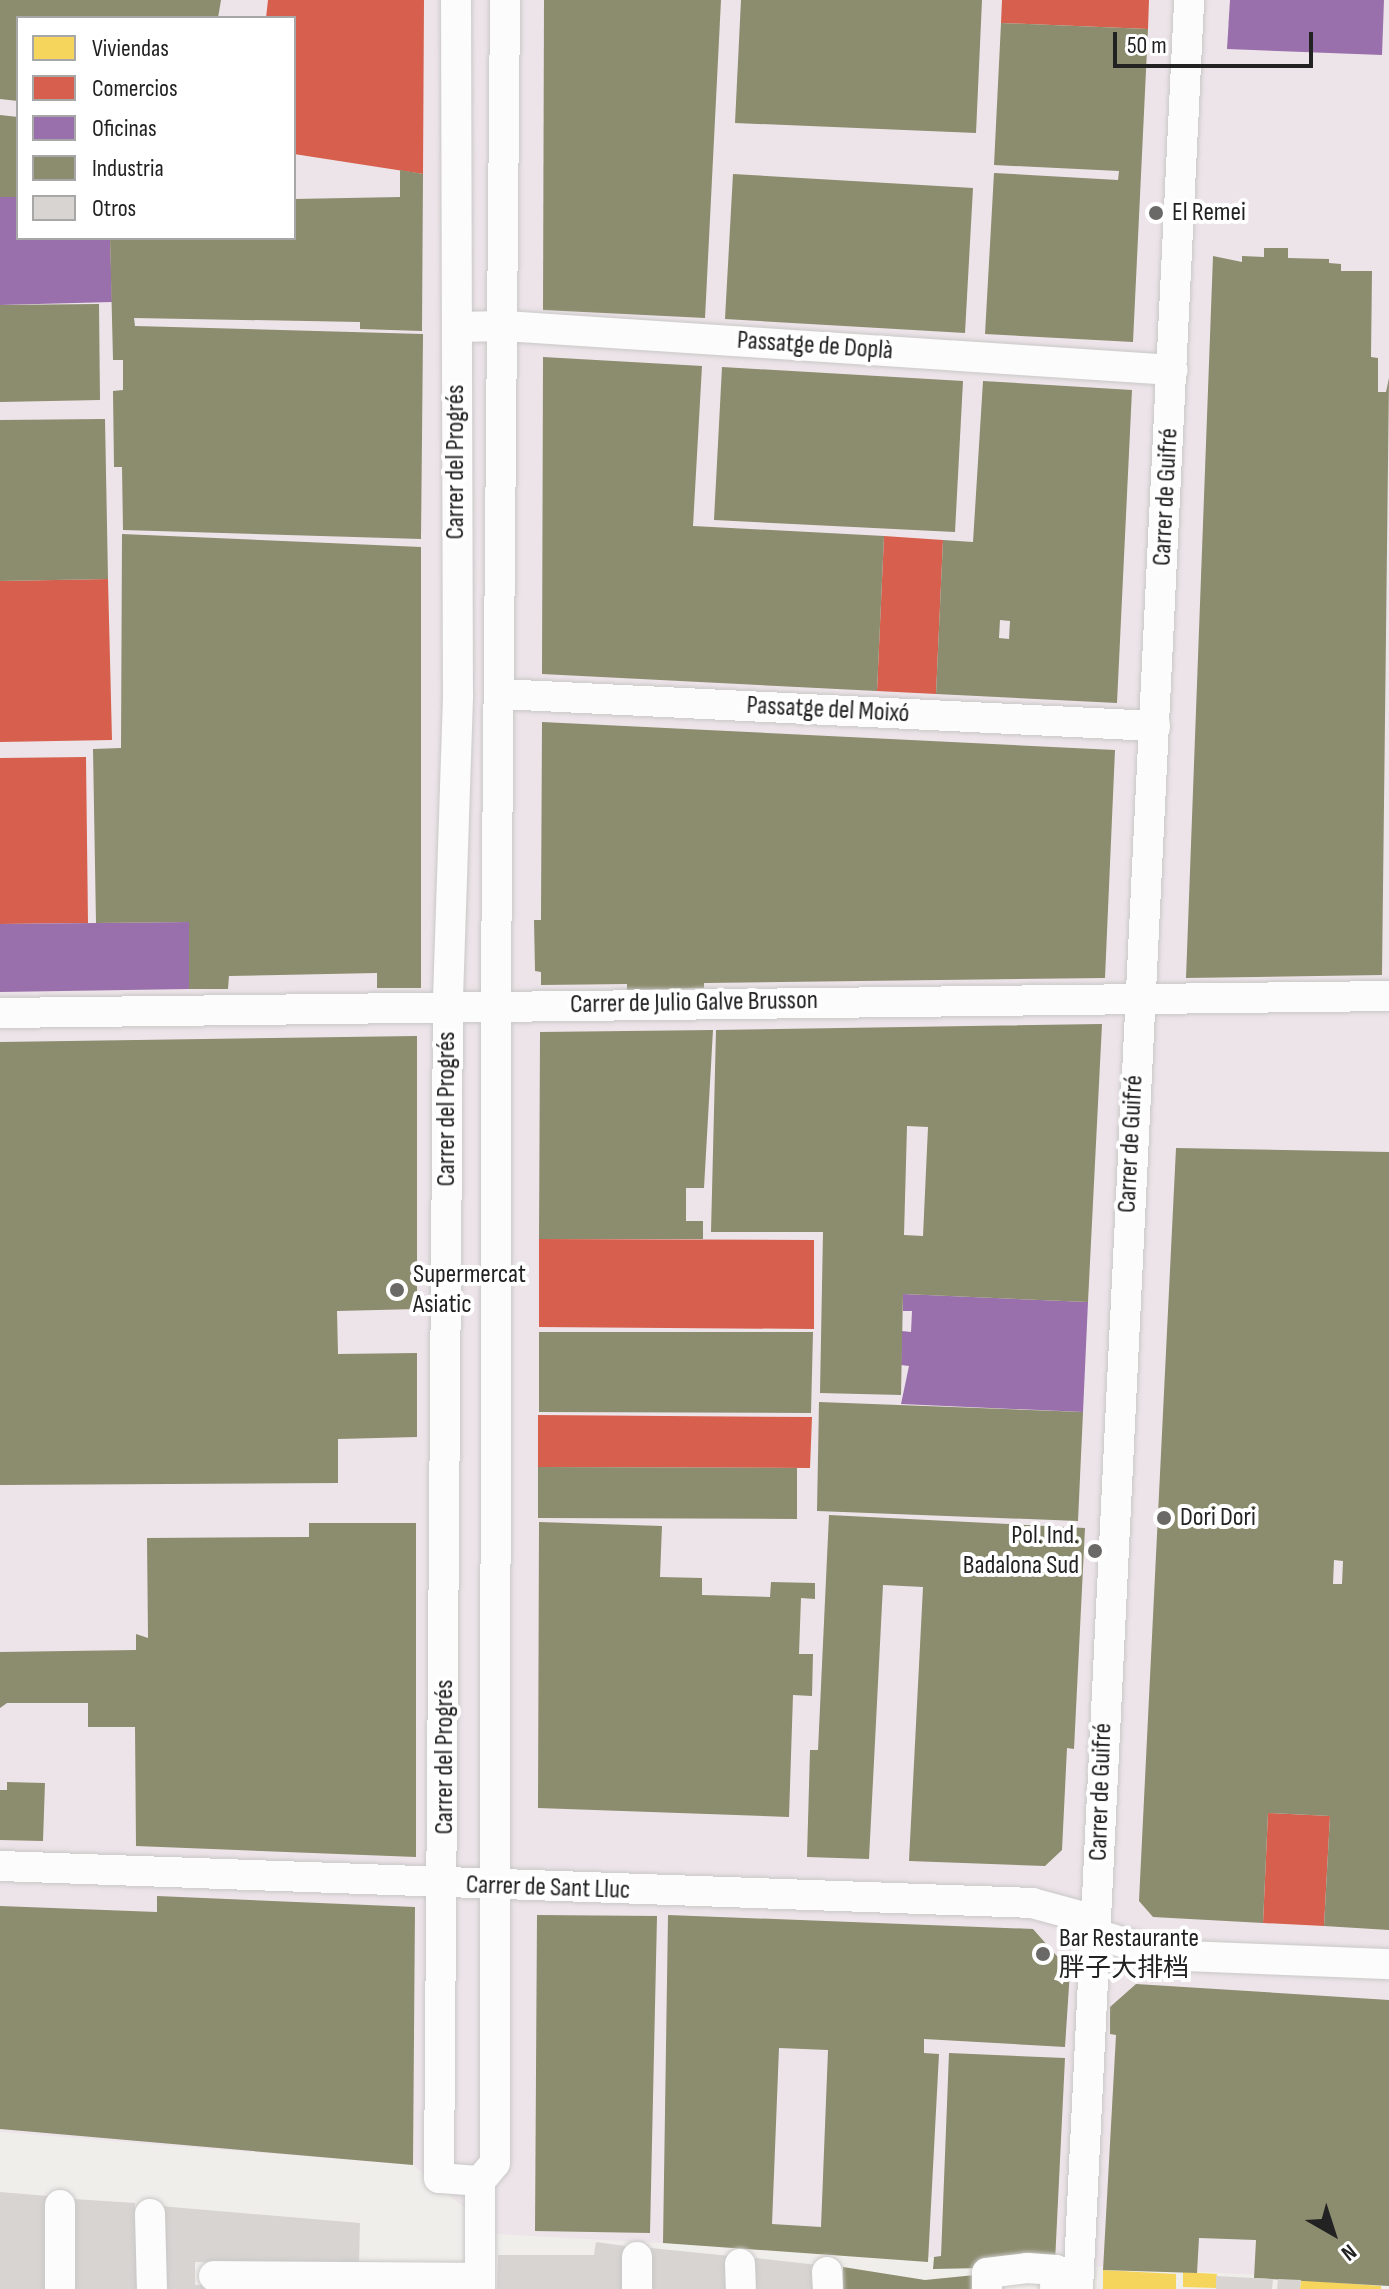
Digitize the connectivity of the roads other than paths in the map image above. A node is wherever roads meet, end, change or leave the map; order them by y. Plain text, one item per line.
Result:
1 (456, 0) edge
2 (505, 0) edge
3 (1189, 0) edge
4 (505, 326) junction
5 (457, 327) junction
6 (1173, 370) junction
7 (500, 694) junction
8 (1155, 726) junction
9 (1389, 996) edge
10 (1138, 998) junction
11 (498, 1004) junction
12 (448, 1006) junction
13 (0, 1013) edge
14 (0, 1866) edge
15 (445, 1885) junction
16 (496, 1887) junction
17 (1095, 1927) junction
18 (1389, 1964) edge
19 (480, 2181) junction
20 (60, 2205) dead end
21 (150, 2214) dead end
22 (637, 2257) dead end
23 (214, 2276) dead end
24 (480, 2284) edge
25 (60, 2289) edge
26 (152, 2289) edge
27 (637, 2289) edge
28 (987, 2289) edge
29 (1055, 2289) edge
30 (1078, 2289) edge

1 - 5 street, Carrer del Progrés
2 - 4 street, Carrer del Progrés
3 - 6 street, Carrer de Guifré
4 - 5 street, Passatge de Doplà
4 - 6 street, Passatge de Doplà
4 - 7 street, Carrer del Progrés
5 - 12 street, Carrer del Progrés
6 - 8 street, Carrer de Guifré
7 - 8 street, Passatge del Moixó
7 - 11 street, Carrer del Progrés
8 - 10 street, Carrer de Guifré
9 - 10 street, Carrer de Julio Galve Brusson
10 - 11 street, Carrer de Julio Galve Brusson
10 - 17 street, Carrer de Guifré
11 - 12 street, Carrer de Julio Galve Brusson
11 - 16 street, Carrer del Progrés
12 - 13 street, Carrer de Julio Galve Brusson
12 - 15 street, Carrer del Progrés
14 - 15 street, Carrer de Sant Lluc
15 - 16 street, Carrer de Sant Lluc
15 - 19 street, Carrer del Progrés
16 - 17 street, Carrer de Sant Lluc
16 - 19 street, Carrer del Progrés
17 - 18 street, Carrer de Sant Lluc
17 - 30 street, Carrer de Guifré
19 - 24 street, Carrer del Progrés
20 - 25 street
21 - 26 street
22 - 27 street
23 - 24 street
28 - 29 street

